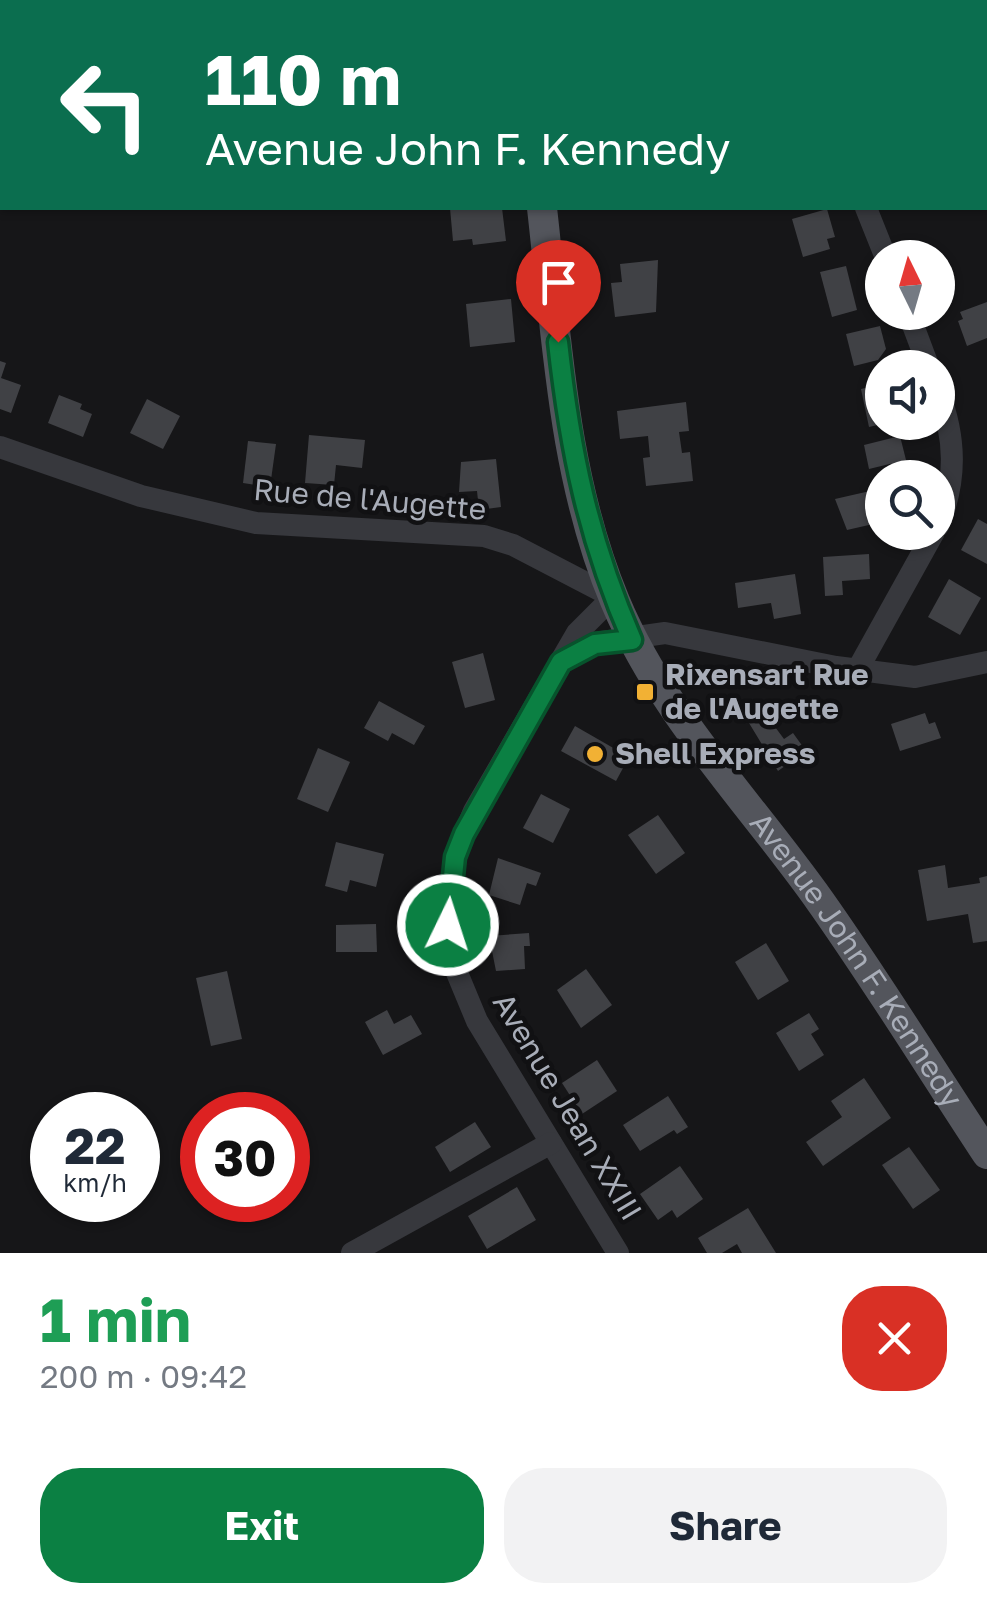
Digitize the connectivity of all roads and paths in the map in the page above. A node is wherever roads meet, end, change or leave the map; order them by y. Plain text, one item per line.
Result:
1 (542, 210) edge
2 (867, 210) edge
3 (879, 240) edge
4 (0, 447) edge
5 (924, 550) edge
6 (613, 597) junction
7 (632, 640) junction
8 (561, 662) junction
9 (987, 662) edge
10 (859, 667) junction
11 (551, 1142) junction
12 (987, 1154) edge
13 (352, 1253) edge
14 (618, 1253) edge

1 - 6 main road, Avenue John F. Kennedy
2 - 3 street
4 - 6 street, Rue de l'Augette
5 - 10 street
6 - 7 main road, Avenue John F. Kennedy
6 - 8 street, Avenue Jean XXIII
7 - 8 street
7 - 10 street
7 - 12 main road, Avenue John F. Kennedy
8 - 11 street, Avenue Jean XXIII
9 - 10 street
11 - 13 street
11 - 14 street, Avenue Jean XXIII

